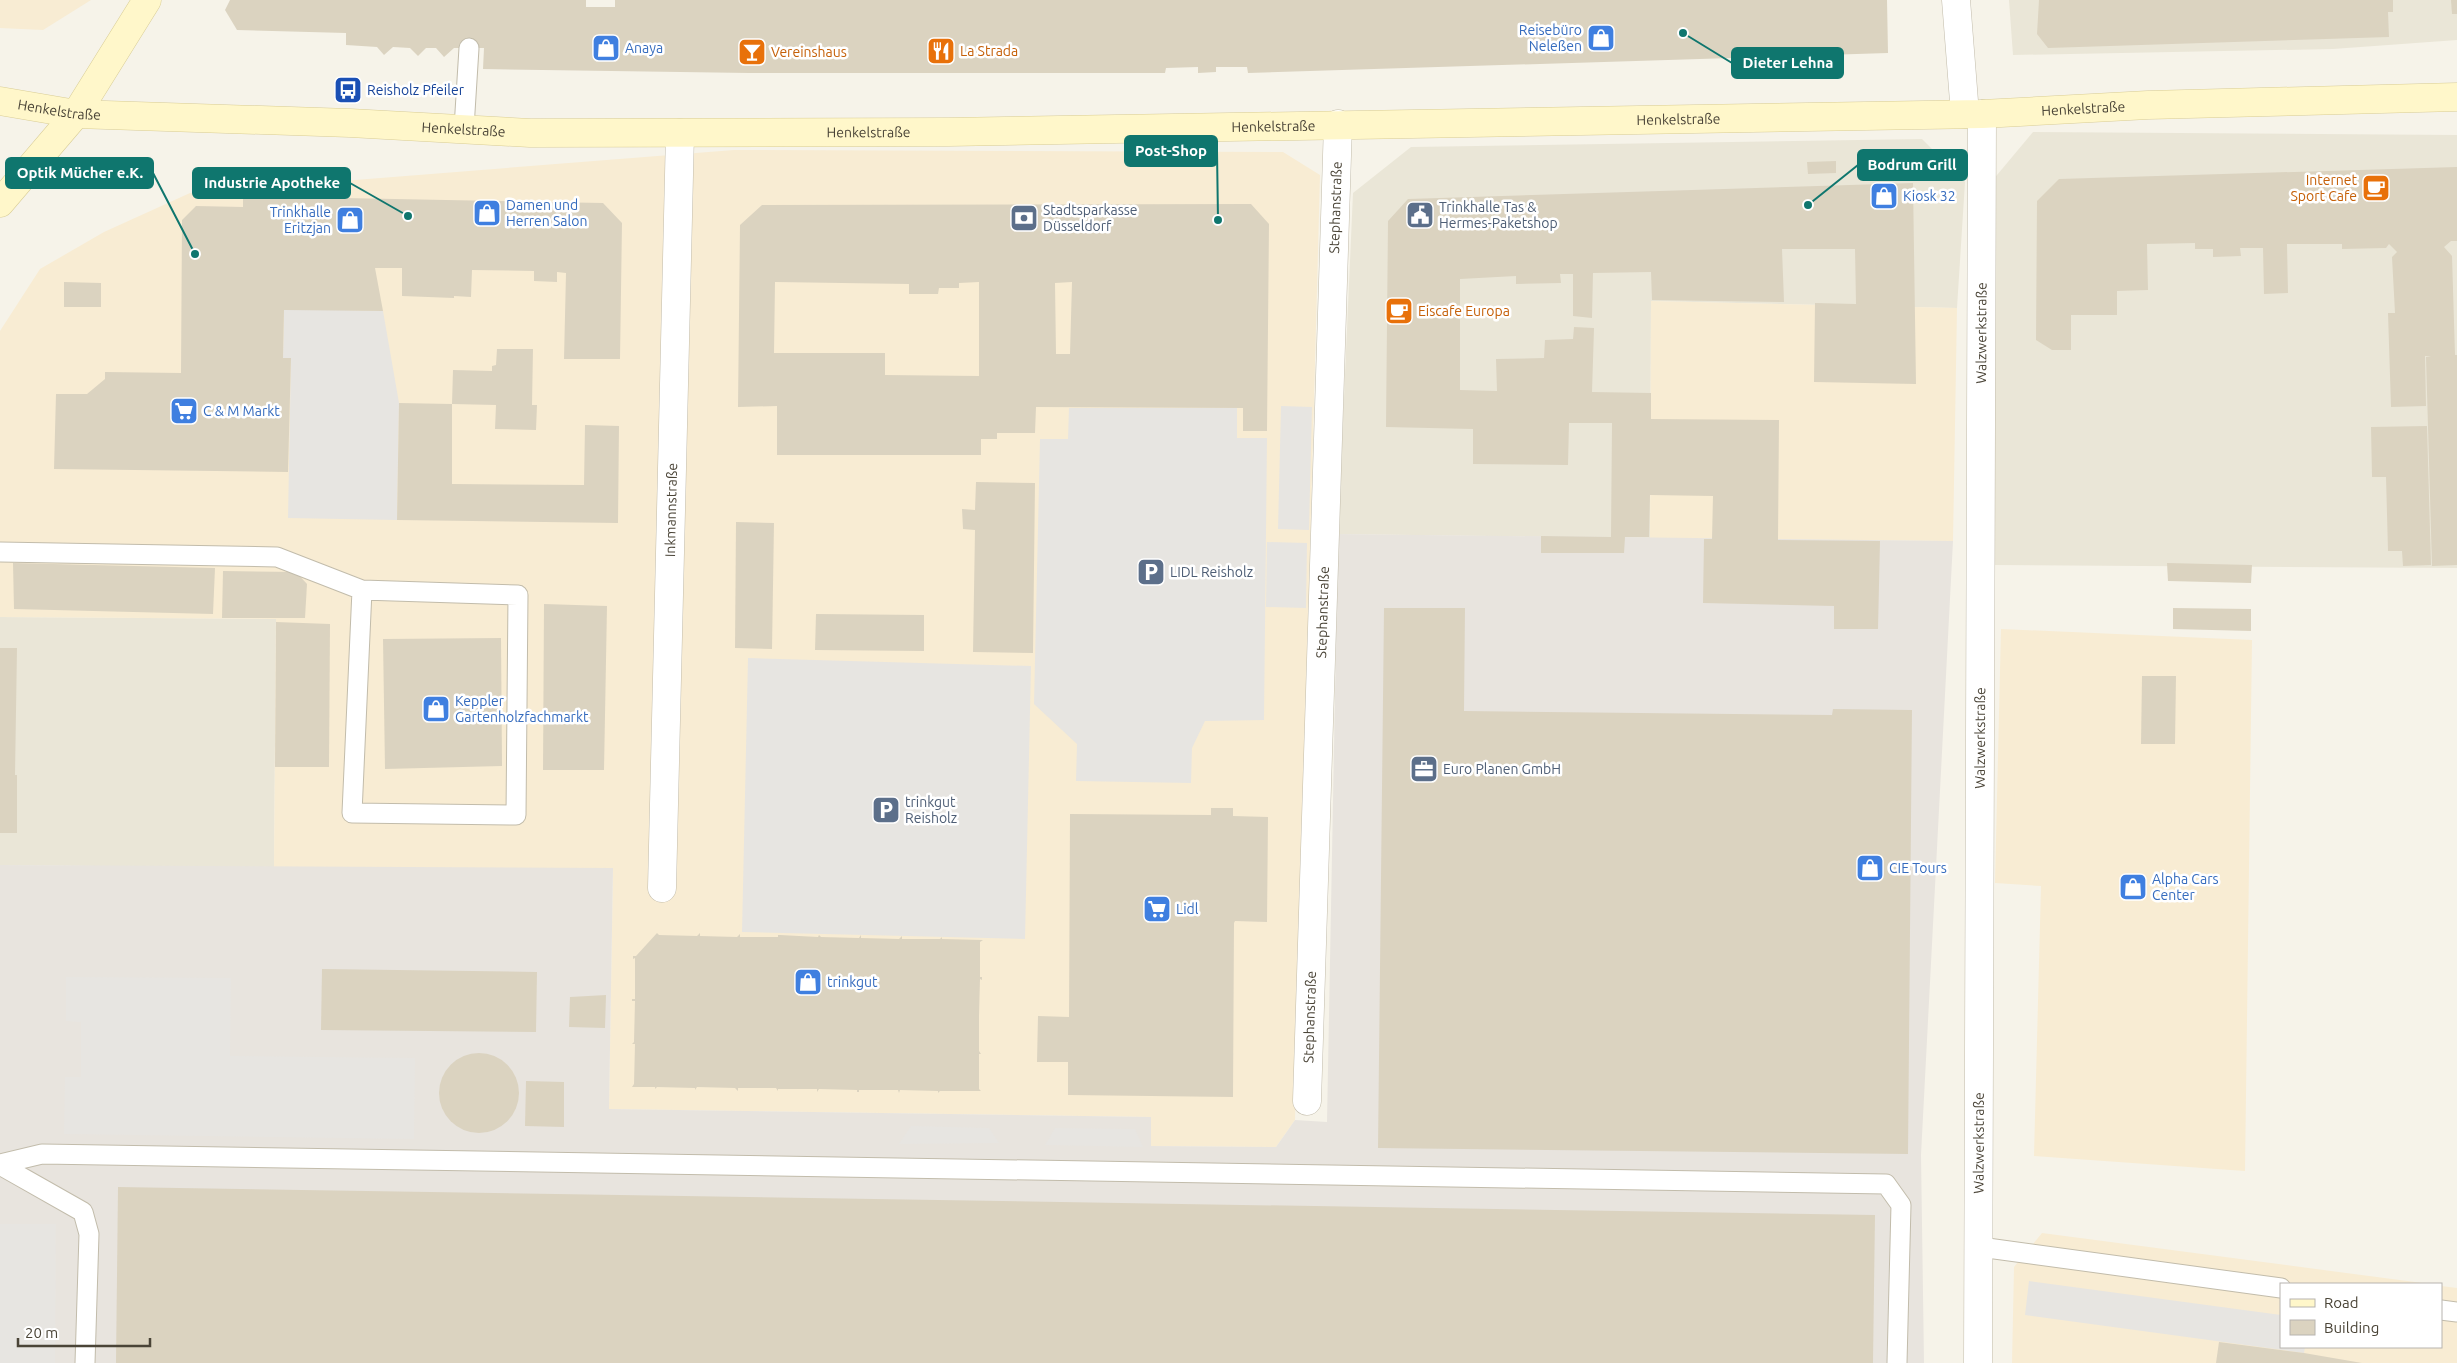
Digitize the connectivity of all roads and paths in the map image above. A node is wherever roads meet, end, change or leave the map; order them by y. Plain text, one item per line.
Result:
1 (147, 0) edge
2 (1956, 0) edge
3 (469, 48) dead end
4 (2457, 97) edge
5 (0, 101) edge
6 (76, 114) junction
7 (1974, 114) junction
8 (1338, 124) junction
9 (464, 128) junction
10 (680, 133) junction
11 (0, 202) edge
12 (0, 552) edge
13 (362, 590) junction
14 (662, 888) dead end
15 (1307, 1101) dead end
16 (0, 1164) edge
17 (1980, 1247) junction
18 (2280, 1288) edge
19 (2442, 1310) edge
20 (2457, 1312) edge
21 (85, 1363) edge
22 (1897, 1363) edge
23 (1978, 1363) edge

1 - 6 street
2 - 7 street, Walzwerkstraße
3 - 9 lane
4 - 7 street, Henkelstraße
5 - 6 street, Henkelstraße
6 - 9 street, Henkelstraße
6 - 11 street
7 - 8 street, Henkelstraße
7 - 17 street, Walzwerkstraße
8 - 10 street, Henkelstraße
8 - 15 street, Stephanstraße
9 - 10 street, Henkelstraße
10 - 14 street, Inkmannstraße
12 - 13 lane
13 - 13 lane
16 - 21 lane
16 - 22 lane
17 - 18 lane
17 - 23 street, Walzwerkstraße
19 - 20 lane

